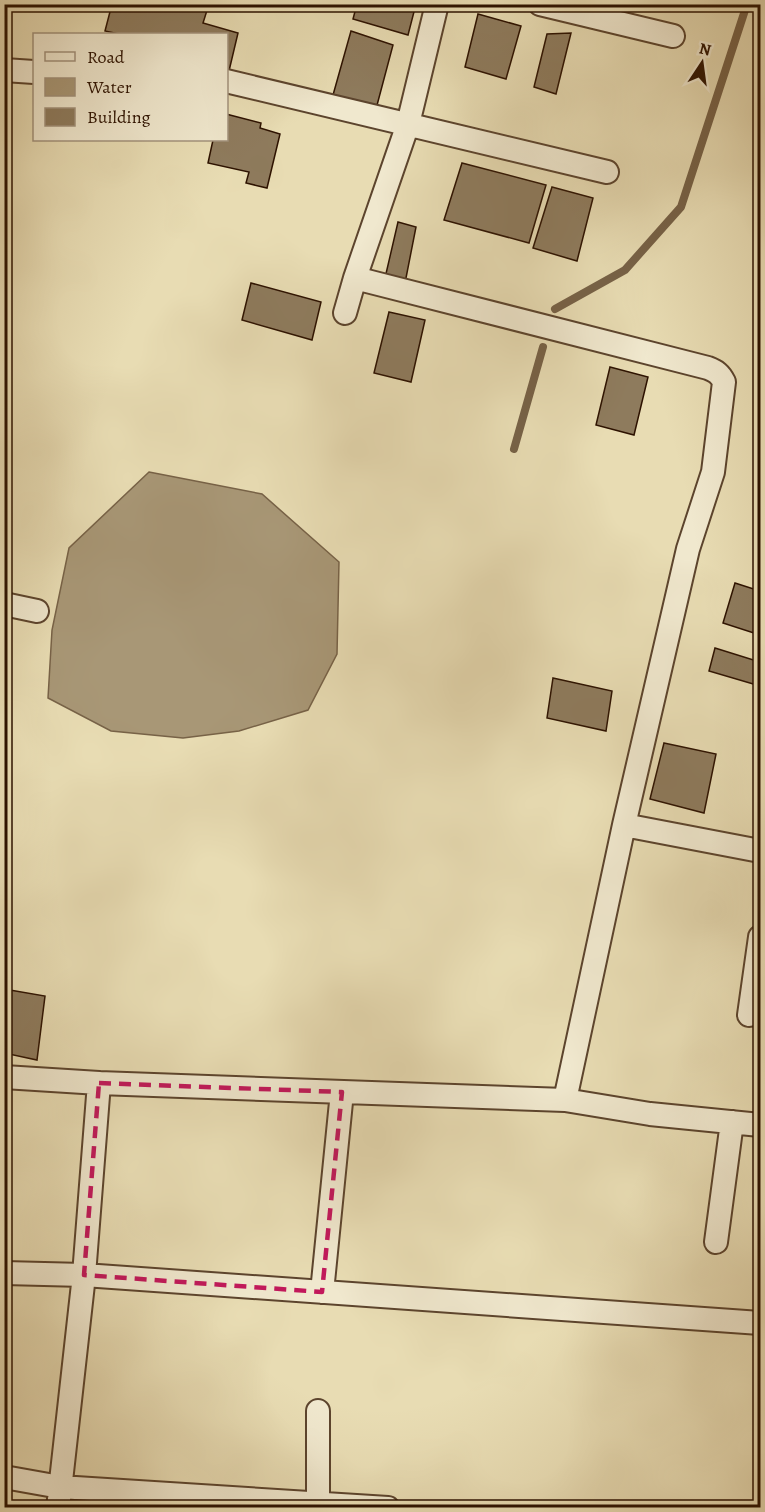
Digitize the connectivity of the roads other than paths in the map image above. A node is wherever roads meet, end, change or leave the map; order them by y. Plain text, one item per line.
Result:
1 (437, 4) edge
2 (540, 4) edge
3 (673, 36) dead end
4 (4, 70) edge
5 (33, 72) edge
6 (228, 81) edge
7 (408, 124) junction
8 (608, 172) dead end
9 (355, 278) junction
10 (345, 314) dead end
11 (4, 604) edge
12 (37, 611) dead end
13 (624, 825) junction
14 (760, 851) edge
15 (760, 937) edge
16 (748, 1015) dead end
17 (4, 1077) edge
18 (99, 1083) junction
19 (342, 1092) junction
20 (565, 1100) junction
21 (732, 1122) junction
22 (760, 1125) edge
23 (716, 1242) dead end
24 (4, 1273) edge
25 (84, 1275) junction
26 (322, 1292) junction
27 (760, 1323) edge
28 (318, 1411) dead end
29 (4, 1477) edge
30 (59, 1497) edge
31 (318, 1503) junction
32 (388, 1508) edge

1 - 7 street
2 - 3 street
4 - 5 street
6 - 7 street
7 - 8 street
7 - 9 street
9 - 10 street
9 - 13 street
11 - 12 street
13 - 14 street
13 - 20 street
15 - 16 street
17 - 18 street
18 - 19 street
18 - 25 street
19 - 20 street
19 - 26 street
20 - 21 street
21 - 22 street
21 - 23 street
24 - 25 street
25 - 26 street
25 - 30 street
26 - 27 street
28 - 31 street
29 - 30 street
30 - 31 street
31 - 32 street

